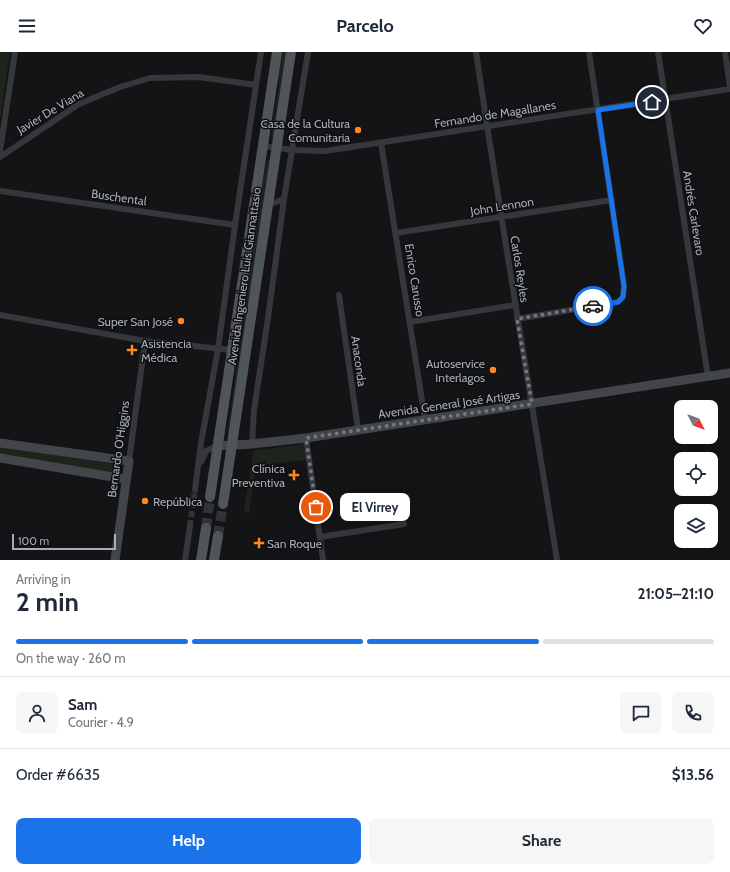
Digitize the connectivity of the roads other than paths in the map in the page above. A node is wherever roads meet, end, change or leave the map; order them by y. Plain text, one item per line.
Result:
1 (14, 52) edge
2 (261, 52) edge
3 (277, 52) edge
4 (291, 52) edge
5 (308, 52) edge
6 (476, 52) edge
7 (589, 52) edge
8 (658, 52) edge
9 (725, 52) edge
10 (256, 85) junction
11 (730, 87) edge
12 (665, 100) junction
13 (598, 110) junction
14 (487, 127) junction
15 (381, 144) junction
16 (264, 146) junction
17 (277, 148) junction
18 (292, 150) junction
19 (0, 151) edge
20 (0, 156) edge
21 (0, 191) edge
22 (284, 199) junction
23 (612, 200) junction
24 (268, 205) junction
25 (501, 217) junction
26 (235, 225) junction
27 (396, 233) junction
28 (339, 295) dead end
29 (515, 305) junction
30 (0, 315) edge
31 (517, 319) junction
32 (410, 322) junction
33 (145, 341) junction
34 (218, 349) junction
35 (232, 350) junction
36 (730, 373) edge
37 (708, 377) junction
38 (532, 404) junction
39 (425, 419) junction
40 (358, 429) junction
41 (306, 438) junction
42 (0, 443) edge
43 (252, 444) junction
44 (232, 445) junction
45 (217, 446) junction
46 (0, 458) edge
47 (129, 461) junction
48 (197, 475) junction
49 (125, 479) junction
50 (195, 490) tunnel mouth
51 (210, 497) tunnel mouth
52 (222, 504) tunnel mouth
53 (404, 524) dead end
54 (190, 526) tunnel mouth
55 (206, 528) tunnel mouth
56 (218, 536) tunnel mouth
57 (320, 537) junction
58 (115, 560) edge
59 (185, 560) edge
60 (201, 560) edge
61 (214, 560) edge
62 (323, 560) edge
63 (557, 560) edge

1 - 19 street
2 - 10 street, Avenida Ingeniero Luis Giannattasio
3 - 16 main road, Avenida Ingeniero Luis Giannattasio
4 - 17 main road, Avenida Ingeniero Luis Giannattasio
5 - 18 street
6 - 14 street, Carlos Reyles
7 - 13 street
8 - 12 street, Andrés Carlevaro
9 - 11 street
10 - 20 street, Javier De Viana
10 - 26 street, Avenida Ingeniero Luis Giannattasio
11 - 12 street, Fernando de Magallanes
12 - 13 street, Fernando de Magallanes
12 - 37 street, Andrés Carlevaro
13 - 14 street, Fernando de Magallanes
13 - 23 street
14 - 15 street, Fernando de Magallanes
14 - 25 street, Carlos Reyles
15 - 18 street, Fernando de Magallanes
15 - 27 street, Enrico Carusso
16 - 17 street, Fernando de Magallanes
16 - 35 main road, Avenida Ingeniero Luis Giannattasio
17 - 18 street, Fernando de Magallanes
17 - 24 main road, Avenida Ingeniero Luis Giannattasio
18 - 22 street
21 - 26 street, Buschental
22 - 24 street
22 - 43 street
23 - 25 street, John Lennon
23 - 31 street
24 - 44 main road, Avenida Ingeniero Luis Giannattasio
25 - 27 street, John Lennon
25 - 29 street, Carlos Reyles
26 - 34 street, Avenida Ingeniero Luis Giannattasio
27 - 32 street, Enrico Carusso
28 - 40 street, Anaconda
29 - 31 street, Carlos Reyles
29 - 32 street
30 - 33 street
31 - 38 street, Carlos Reyles
32 - 39 street, Enrico Carusso
33 - 34 street
33 - 47 street, Bernardo O'Higgins
34 - 35 street
34 - 48 street, Avenida Ingeniero Luis Giannattasio
35 - 45 main road, Avenida Ingeniero Luis Giannattasio
36 - 37 street, Avenida General José Artigas
37 - 38 street, Avenida General José Artigas
38 - 39 street, Avenida General José Artigas
38 - 63 street, Carlos Reyles
39 - 40 street, Avenida General José Artigas
40 - 41 street, Avenida General José Artigas
41 - 43 street, Avenida General José Artigas
41 - 57 street
42 - 47 street
43 - 44 street, Avenida General José Artigas
44 - 45 street, Avenida General José Artigas
44 - 52 main road, Avenida Ingeniero Luis Giannattasio
45 - 48 street
45 - 51 main road, Avenida Ingeniero Luis Giannattasio
46 - 49 street
47 - 49 street, Bernardo O'Higgins
48 - 50 street, Avenida Ingeniero Luis Giannattasio
49 - 58 street, Bernardo O'Higgins
53 - 57 street
54 - 59 street
55 - 60 main road
56 - 61 main road
57 - 62 street

